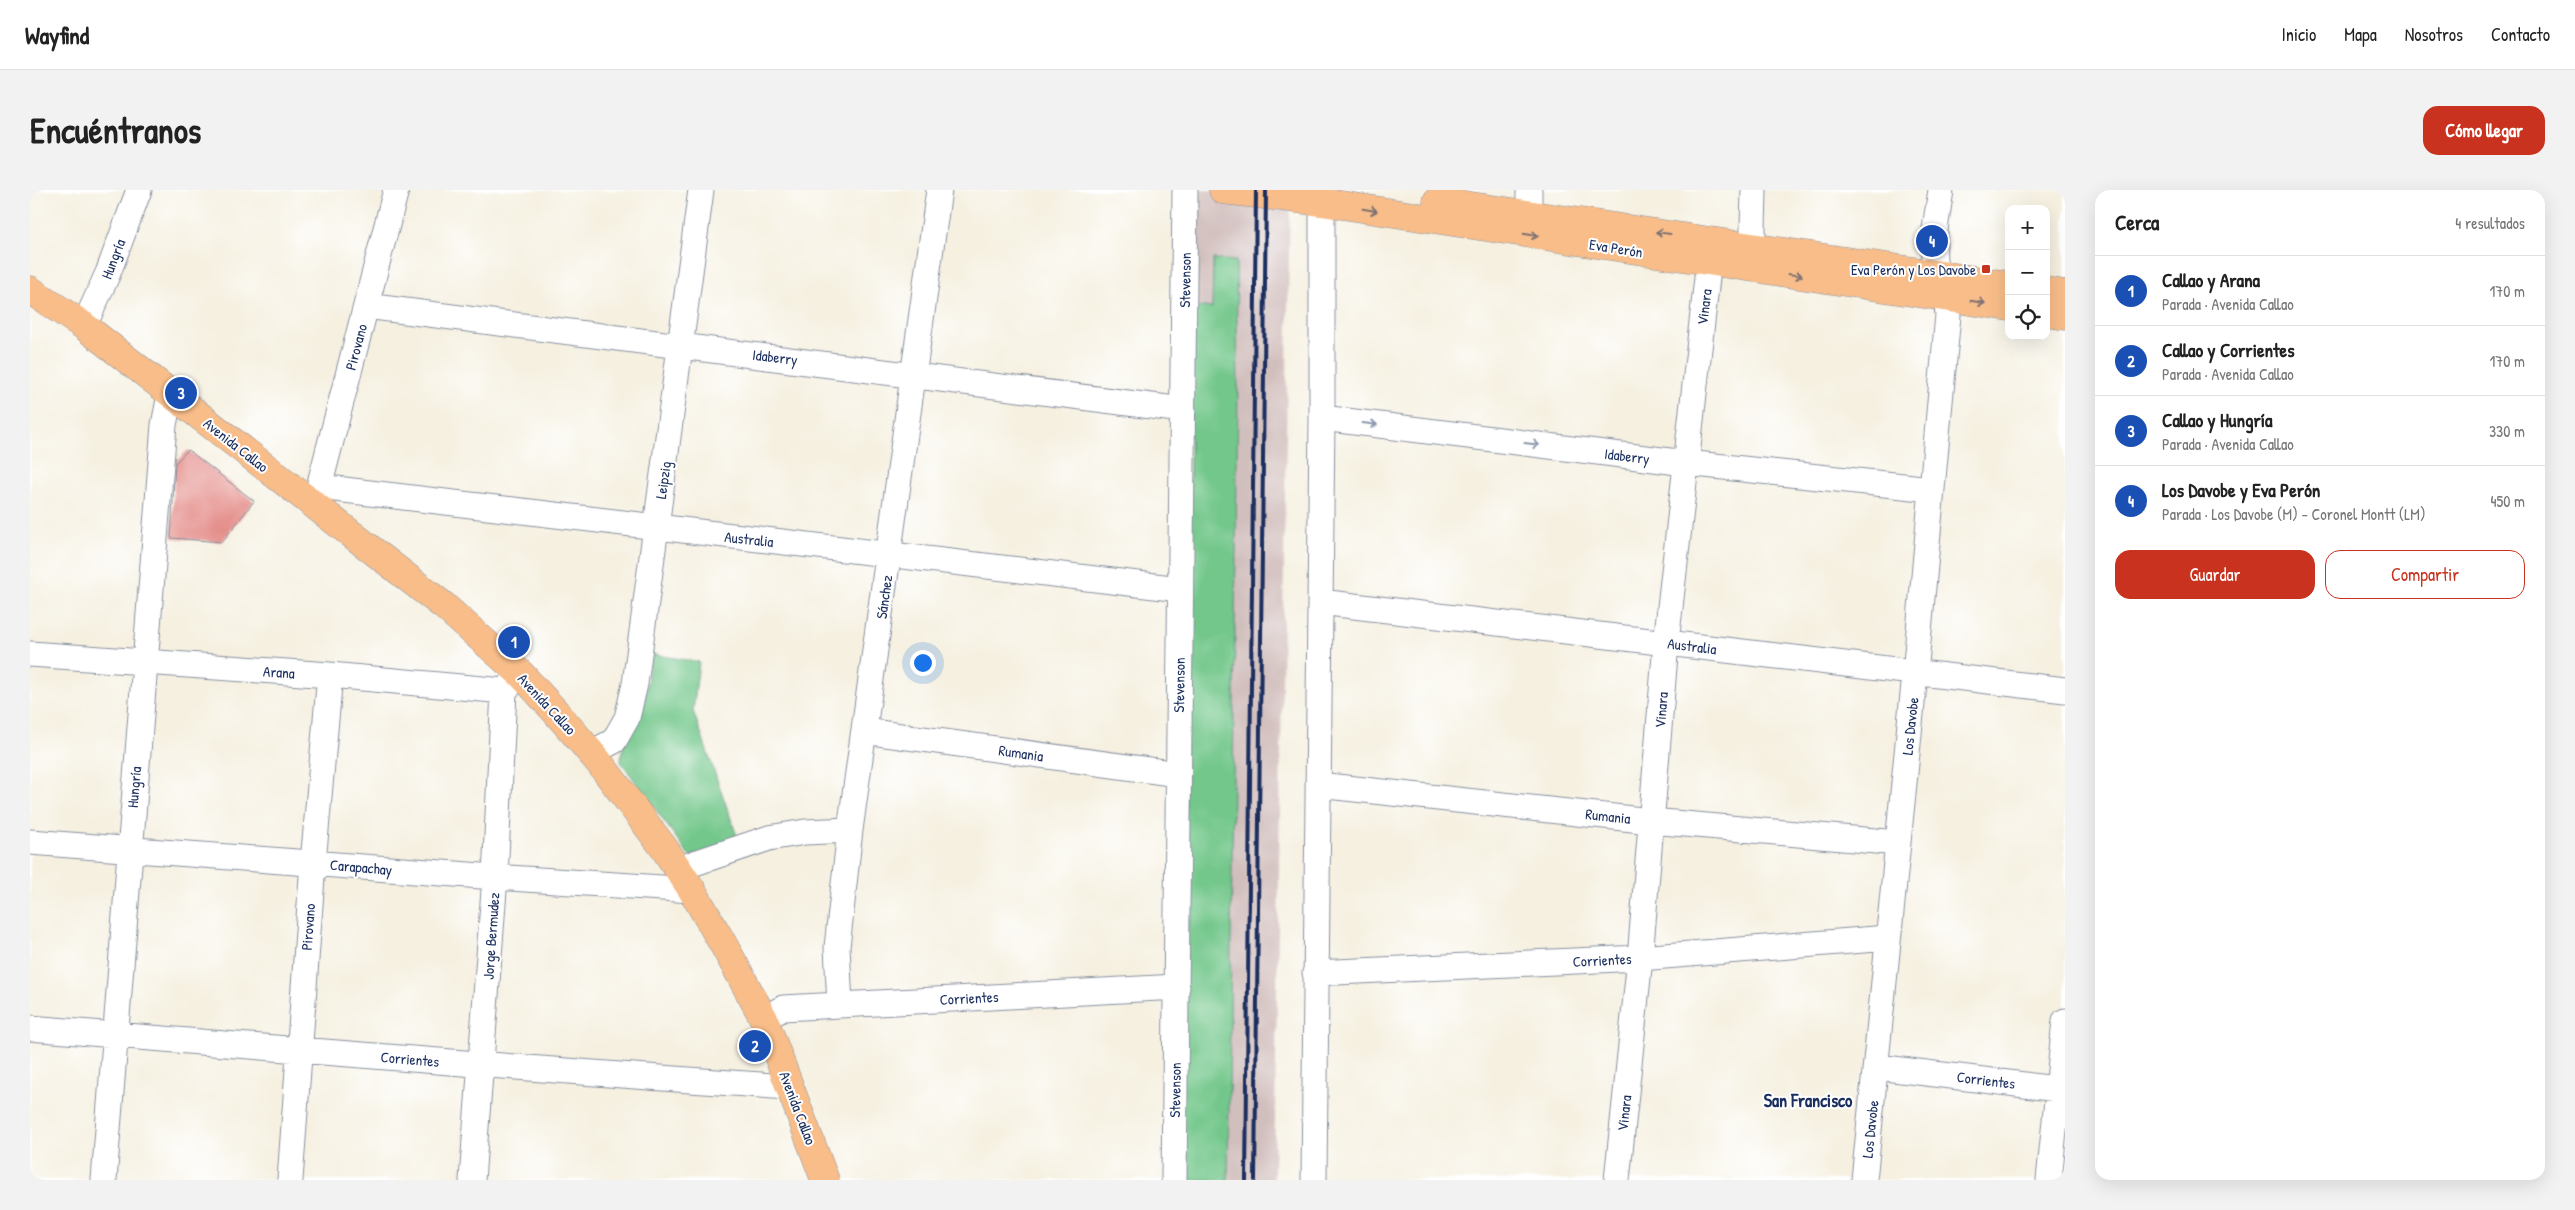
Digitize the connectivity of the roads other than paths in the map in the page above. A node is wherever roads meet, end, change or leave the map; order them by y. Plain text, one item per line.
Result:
1 (139, 190) edge
2 (396, 190) edge
3 (701, 190) edge
4 (939, 190) edge
5 (1185, 190) edge
6 (1223, 190) edge
7 (1358, 190) edge
8 (1754, 190) edge
9 (1941, 190) edge
10 (1322, 196) edge
11 (1529, 202) edge
12 (1711, 251) junction
13 (1753, 257) junction
14 (30, 276) edge
15 (2005, 285) edge
16 (1941, 286) junction
17 (30, 290) edge
18 (2050, 292) edge
19 (2065, 294) edge
20 (366, 306) junction
21 (2005, 306) edge
22 (2050, 314) edge
23 (2065, 316) edge
24 (76, 320) junction
25 (681, 345) junction
26 (914, 375) junction
27 (170, 395) junction
28 (1183, 410) junction
29 (1322, 418) junction
30 (1686, 463) junction
31 (1932, 490) junction
32 (314, 494) junction
33 (656, 528) junction
34 (890, 555) junction
35 (1180, 589) junction
36 (1320, 602) junction
37 (1666, 643) junction
38 (30, 654) edge
39 (144, 662) junction
40 (1916, 674) junction
41 (330, 675) junction
42 (512, 682) junction
43 (2065, 690) edge
44 (864, 730) junction
45 (591, 753) junction
46 (1178, 774) junction
47 (1318, 785) junction
48 (1651, 820) junction
49 (850, 830) junction
50 (30, 842) edge
51 (1898, 843) junction
52 (129, 848) junction
53 (313, 863) junction
54 (495, 877) junction
55 (685, 879) junction
56 (1888, 938) junction
57 (1640, 958) junction
58 (1315, 974) junction
59 (1177, 987) junction
60 (840, 1005) junction
61 (764, 1019) junction
62 (2065, 1021) edge
63 (30, 1028) edge
64 (116, 1036) junction
65 (299, 1049) junction
66 (482, 1066) junction
67 (1876, 1067) junction
68 (790, 1087) junction
69 (2061, 1090) edge
70 (104, 1180) edge
71 (290, 1180) edge
72 (472, 1180) edge
73 (825, 1180) edge
74 (1174, 1180) edge
75 (1314, 1180) edge
76 (1617, 1180) edge
77 (1864, 1180) edge
78 (2049, 1180) edge

1 - 24 street, Hungría
2 - 20 street, Pirovano
3 - 25 street, Leipzig
4 - 26 street, Sánchez
5 - 28 street, Stevenson
6 - 10 main road, Eva Perón
7 - 11 main road, Eva Perón
8 - 13 street
9 - 16 street, Los Davobe
10 -> 12 main road, Eva Perón
10 - 29 street
12 -> 11 main road, Eva Perón
12 - 13 main road, Eva Perón
12 - 30 street, Vinara
13 - 16 main road, Eva Perón
14 - 24 main road, Avenida Callao
15 - 16 main road, Eva Perón
16 -> 21 main road, Eva Perón
16 - 31 street, Los Davobe
17 - 24 main road, Avenida Callao
18 - 19 main road
20 - 25 street, Idaberry
20 - 32 street, Pirovano
22 - 23 main road
24 - 27 main road, Avenida Callao
25 - 26 street, Idaberry
25 - 33 street, Leipzig
26 - 28 street, Idaberry
26 - 34 street, Sánchez
27 - 32 main road, Avenida Callao
27 - 39 street, Hungría
28 - 35 street, Stevenson
29 -> 30 street, Idaberry
29 - 36 street
30 - 31 street, Idaberry
30 - 37 street, Vinara
31 - 40 street, Los Davobe
32 - 33 street, Australia
32 - 42 main road, Avenida Callao
33 - 34 street, Australia
33 - 45 street, Leipzig
34 - 35 street, Australia
34 - 44 street, Sánchez
35 - 46 street, Stevenson
36 - 37 street, Australia
36 - 47 street
37 - 40 street, Australia
37 - 48 street, Vinara
38 - 39 street, Arana
39 - 41 street, Arana
39 - 52 street, Hungría
40 - 43 street, Australia
40 - 51 street, Los Davobe
41 - 42 street, Arana
41 - 53 street, Pirovano
42 - 45 main road, Avenida Callao
42 - 54 street, Jorge Bermudez
44 - 46 street, Rumania
44 - 49 street, Sánchez
45 - 55 main road, Avenida Callao
46 - 59 street, Stevenson
47 - 48 street, Rumania
47 - 58 street
48 - 51 street, Rumania
48 - 57 street, Vinara
49 - 55 street
49 - 60 street, Sánchez
50 - 52 street, Carapachay
51 - 56 street, Los Davobe
52 - 53 street, Carapachay
52 - 64 street, Hungría
53 - 54 street, Carapachay
53 - 65 street, Pirovano
54 - 55 street, Carapachay
54 - 66 street, Jorge Bermudez
55 - 61 main road, Avenida Callao
56 - 57 street, Corrientes
56 - 67 street, Los Davobe
57 - 58 street, Corrientes
57 - 76 street, Vinara
58 - 75 street
59 - 60 street, Corrientes
59 - 74 street, Stevenson
60 - 61 street, Corrientes
61 - 68 main road, Avenida Callao
62 - 69 street
63 - 64 street, Corrientes
64 - 65 street, Corrientes
64 - 70 street, Hungría
65 - 66 street, Corrientes
65 - 71 street, Pirovano
66 - 68 street, Corrientes
66 - 72 street, Jorge Bermudez
67 - 69 street, Corrientes
67 - 77 street, Los Davobe
68 - 73 main road, Avenida Callao
69 - 78 street

